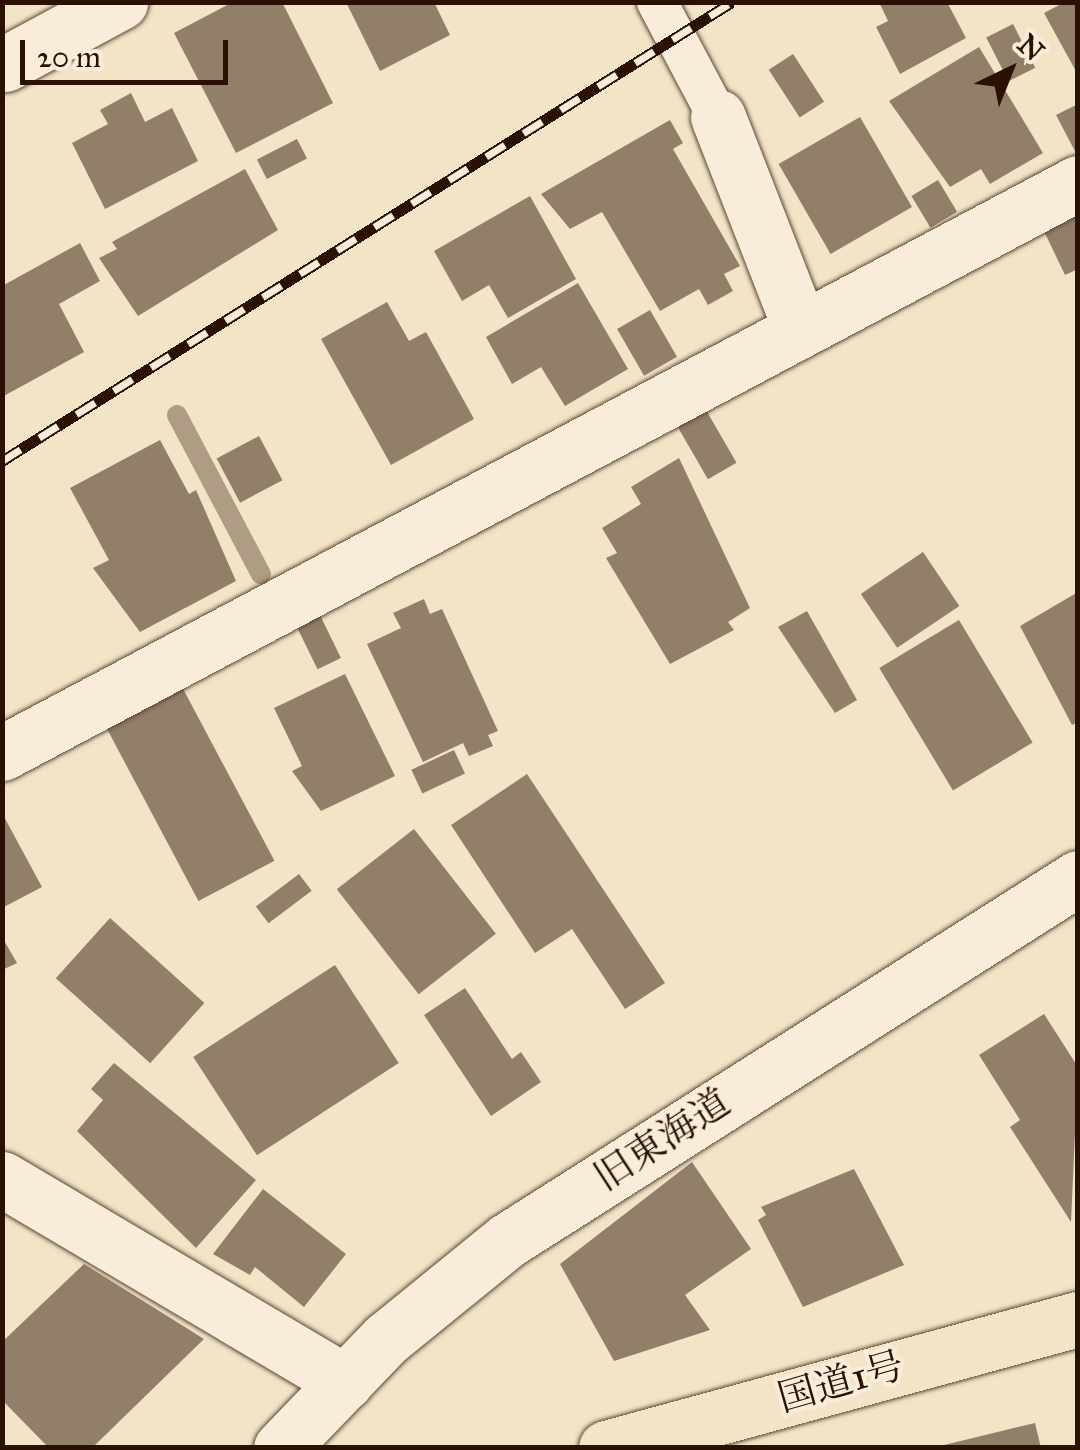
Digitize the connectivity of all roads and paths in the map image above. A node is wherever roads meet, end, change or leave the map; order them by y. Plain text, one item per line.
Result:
1 (120, 2) edge
2 (656, 2) edge
3 (4, 64) edge
4 (718, 117) joint
5 (1078, 183) edge
6 (799, 325) junction
7 (2, 753) edge
8 (1078, 878) edge
9 (2, 1179) edge
10 (1078, 1319) edge
11 (345, 1382) junction
12 (612, 1446) edge
13 (281, 1448) edge

1 - 3 street
2 - 4 lane
4 - 6 street
5 - 6 street
6 - 7 street
8 - 11 street, 旧東海道
9 - 11 street
10 - 12 highway, 国道1号
11 - 13 street, 旧東海道

